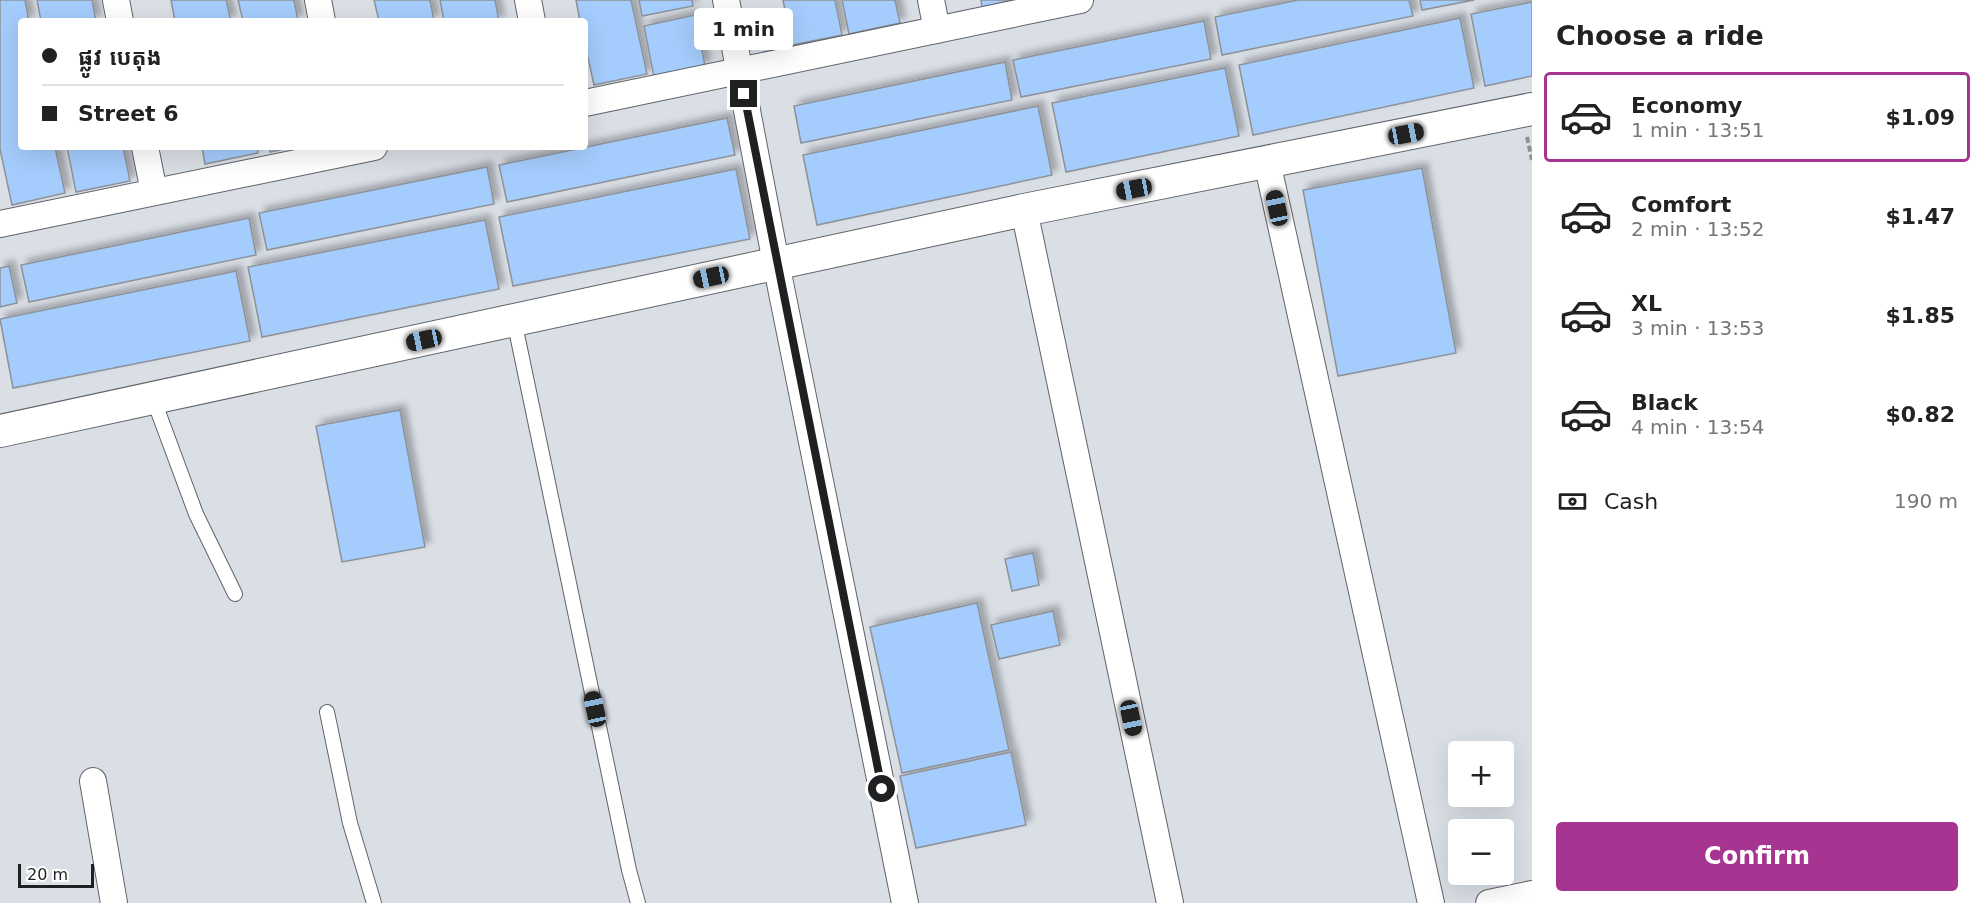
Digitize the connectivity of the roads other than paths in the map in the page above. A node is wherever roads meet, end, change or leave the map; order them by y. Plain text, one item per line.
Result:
1 (116, 0) edge
2 (318, 0) edge
3 (528, 0) edge
4 (726, 0) edge
5 (931, 0) edge
6 (1080, 0) edge
7 (119, 18) edge
8 (321, 18) edge
9 (531, 18) edge
10 (937, 30) junction
11 (739, 71) junction
12 (588, 102) edge
13 (1532, 109) edge
14 (146, 150) edge
15 (352, 150) edge
16 (1267, 162) junction
17 (153, 192) junction
18 (1024, 210) junction
19 (0, 224) edge
20 (776, 263) junction
21 (514, 320) junction
22 (153, 398) junction
23 (0, 430) edge
24 (235, 594) dead end
25 (327, 712) dead end
26 (93, 781) dead end
27 (1532, 894) edge
28 (114, 903) edge
29 (374, 903) edge
30 (638, 903) edge
31 (905, 903) edge
32 (1170, 903) edge
33 (1431, 903) edge
34 (1490, 903) edge

1 - 7 street
2 - 8 street
3 - 9 street
4 - 11 street
5 - 10 street
6 - 10 street
10 - 11 street
11 - 12 street
11 - 20 street
13 - 16 street
14 - 17 street
15 - 17 street
16 - 18 street
16 - 33 street
17 - 19 street
18 - 20 street
18 - 32 street
20 - 21 street
20 - 31 street
21 - 22 street
21 - 30 lane
22 - 23 street
22 - 24 lane
25 - 29 lane
26 - 28 street
27 - 34 street

